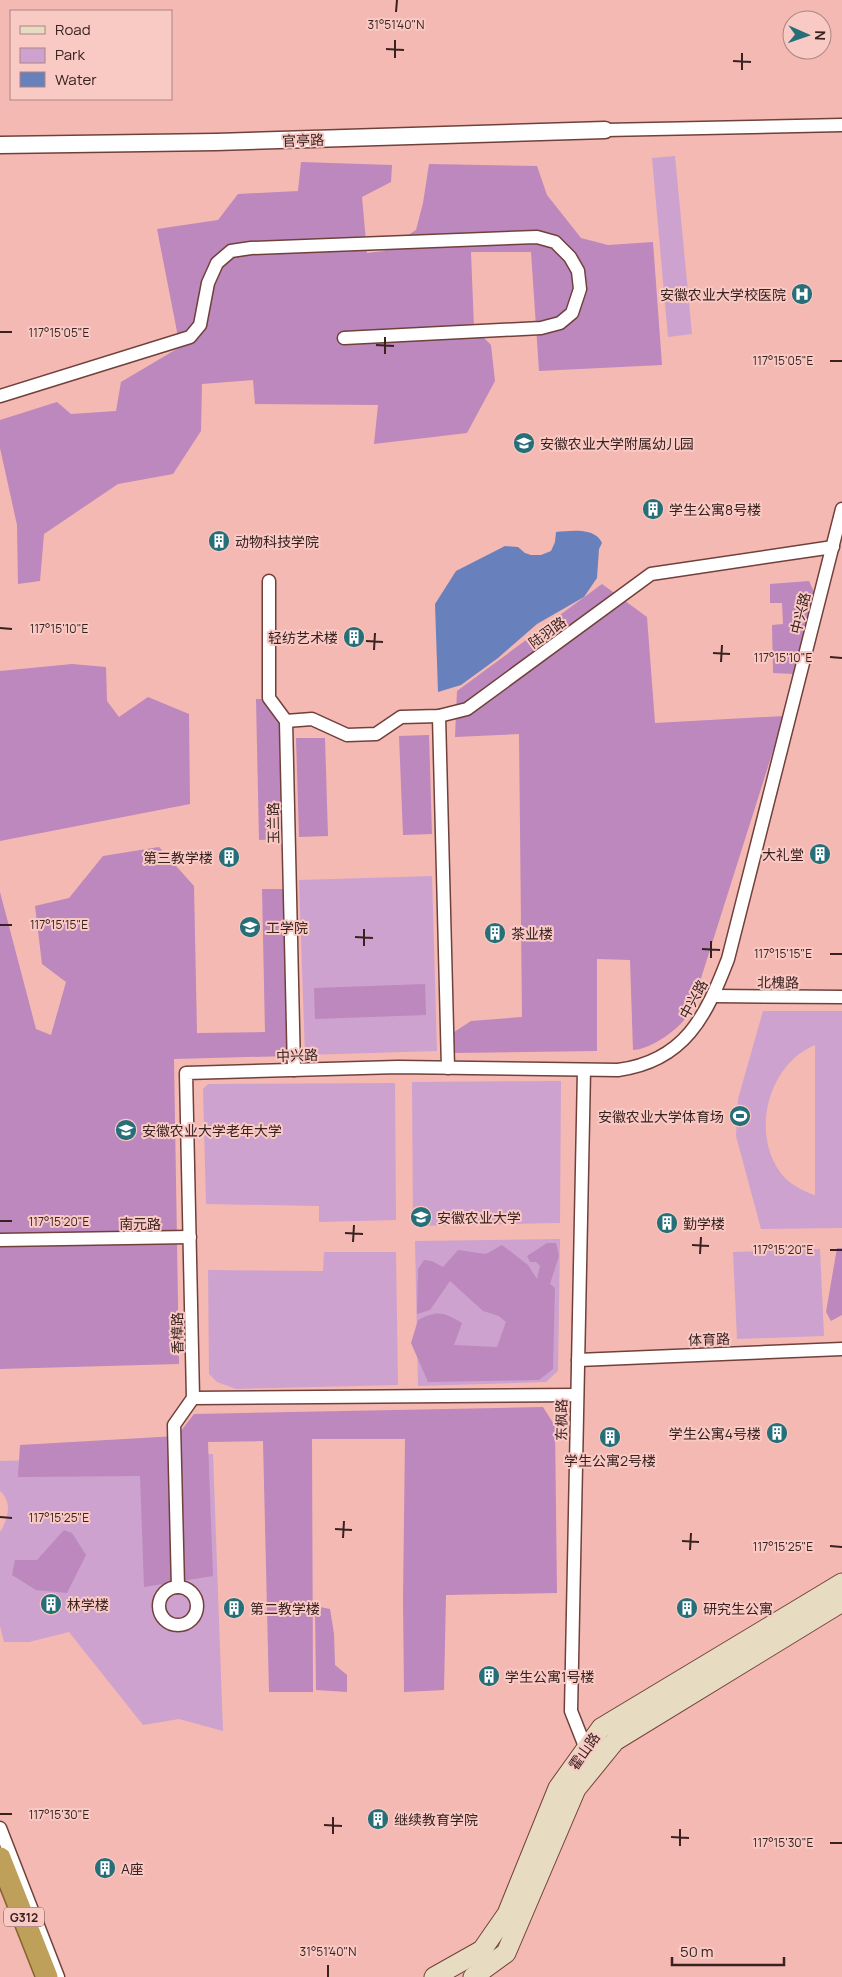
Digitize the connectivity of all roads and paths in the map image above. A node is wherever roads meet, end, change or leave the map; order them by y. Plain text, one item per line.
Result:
1 (842, 125) edge
2 (605, 130) joint
3 (0, 145) edge
4 (344, 338) dead end
5 (0, 396) edge
6 (841, 514) edge
7 (833, 547) junction
8 (269, 581) dead end
9 (439, 716) junction
10 (286, 721) junction
11 (714, 996) junction
12 (842, 998) edge
13 (448, 1068) junction
14 (294, 1070) junction
15 (584, 1070) junction
16 (186, 1073) joint
17 (190, 1237) junction
18 (0, 1240) edge
19 (842, 1349) edge
20 (578, 1360) junction
21 (577, 1395) junction
22 (193, 1398) junction
23 (842, 1583) edge
24 (178, 1587) dead end
25 (842, 1602) edge
26 (586, 1749) junction
27 (594, 1766) junction
28 (0, 1828) edge
29 (0, 1858) edge
30 (47, 1977) edge
31 (58, 1977) edge
32 (434, 1977) edge
33 (473, 1977) edge

1 - 2 street
2 - 3 street, 官亭路
4 - 5 street
6 - 7 street, 中兴路
7 - 9 street, 陆羽路
7 - 11 street, 中兴路
8 - 10 street
9 - 10 street, 陆羽路
9 - 13 street
10 - 14 street, 玉兰路
11 - 12 street, 北槐路
11 - 15 street, 中兴路
13 - 14 street, 中兴路
13 - 15 street, 中兴路
14 - 16 street, 中兴路
15 - 20 street, 东枫路
16 - 17 street, 香樟路
17 - 18 street, 南元路
17 - 22 street, 香樟路
19 - 20 street, 体育路
20 - 21 street, 东枫路
21 - 22 street
21 - 26 street, 东枫路
22 - 24 street
23 - 26 main road, 霍山路
25 - 27 main road, 霍山路
26 - 27 street, 东枫路
26 - 32 main road, 霍山路
27 - 33 main road, 霍山路
28 - 31 street
29 - 30 highway, G312

